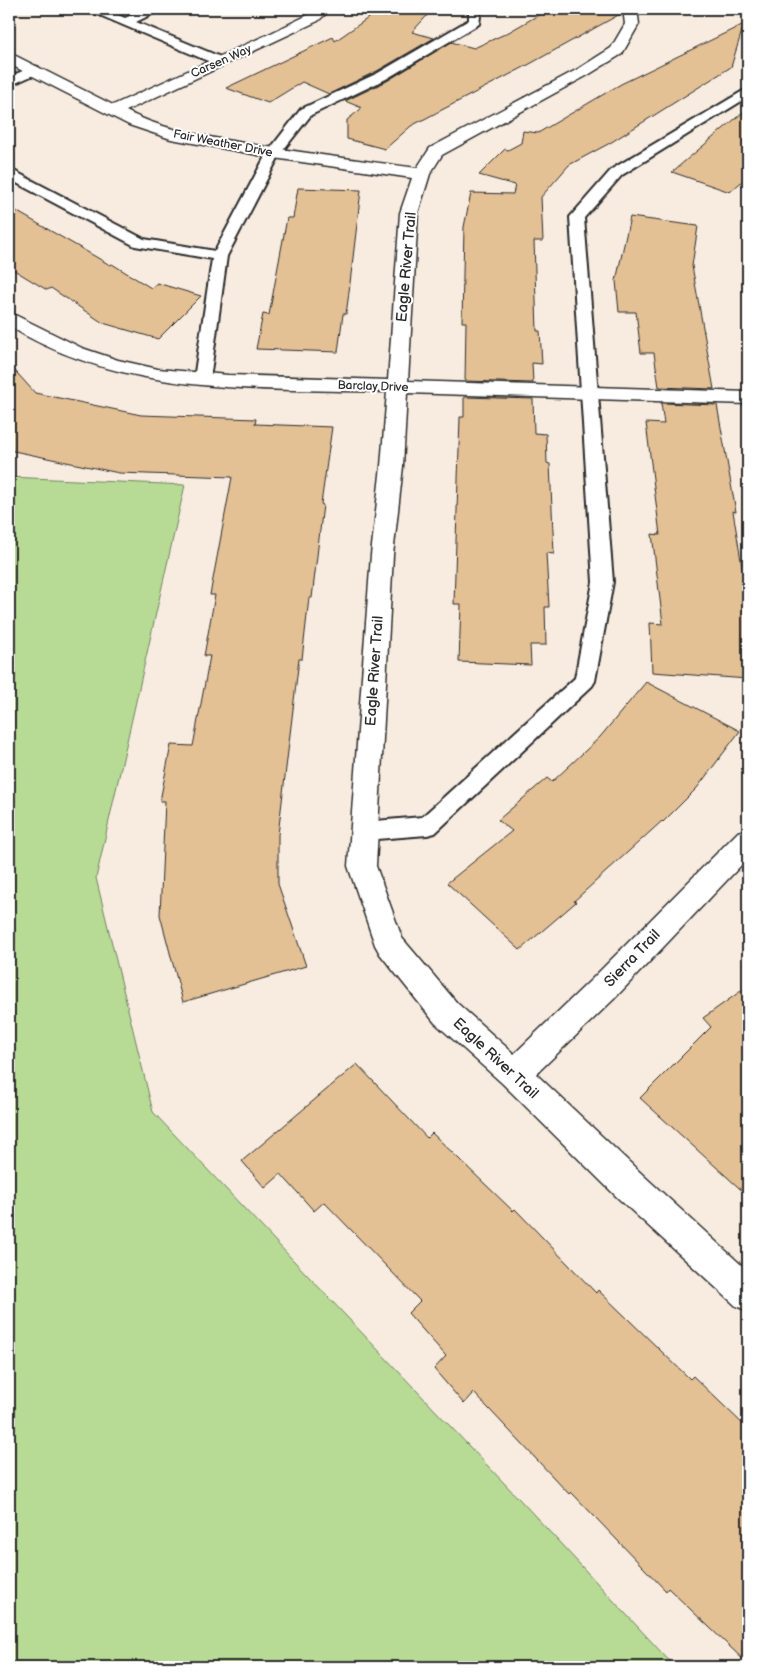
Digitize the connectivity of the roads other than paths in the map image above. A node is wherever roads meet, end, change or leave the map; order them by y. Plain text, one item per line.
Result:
1 (94, 9) edge
2 (154, 9) edge
3 (324, 9) edge
4 (475, 9) edge
5 (630, 9) edge
6 (126, 22) junction
7 (9, 58) edge
8 (219, 61) junction
9 (34, 70) junction
10 (9, 82) edge
11 (748, 92) edge
12 (115, 110) junction
13 (274, 153) junction
14 (9, 174) edge
15 (422, 174) junction
16 (220, 256) junction
17 (9, 318) edge
18 (202, 378) junction
19 (397, 387) junction
20 (591, 392) junction
21 (748, 398) edge
22 (364, 831) junction
23 (748, 840) edge
24 (514, 1074) junction
25 (748, 1294) edge

1 - 6 lane
2 - 6 lane
3 - 8 street, Carsen Way
4 - 13 lane
5 - 15 street, Eagle River Trail
6 - 8 lane
7 - 9 street, Fair Weather Drive
8 - 12 street, Carsen Way
9 - 10 lane
9 - 12 street, Fair Weather Drive
11 - 20 lane
12 - 13 street, Fair Weather Drive
13 - 15 street, Fair Weather Drive
13 - 16 lane
14 - 16 lane
15 - 19 street, Eagle River Trail
16 - 18 lane
17 - 18 street, Barclay Drive
18 - 19 street, Barclay Drive
19 - 20 street, Barclay Drive
19 - 22 street, Eagle River Trail
20 - 21 street, Barclay Drive
20 - 22 lane
22 - 24 street, Eagle River Trail
23 - 24 street, Sierra Trail
24 - 25 street, Eagle River Trail

